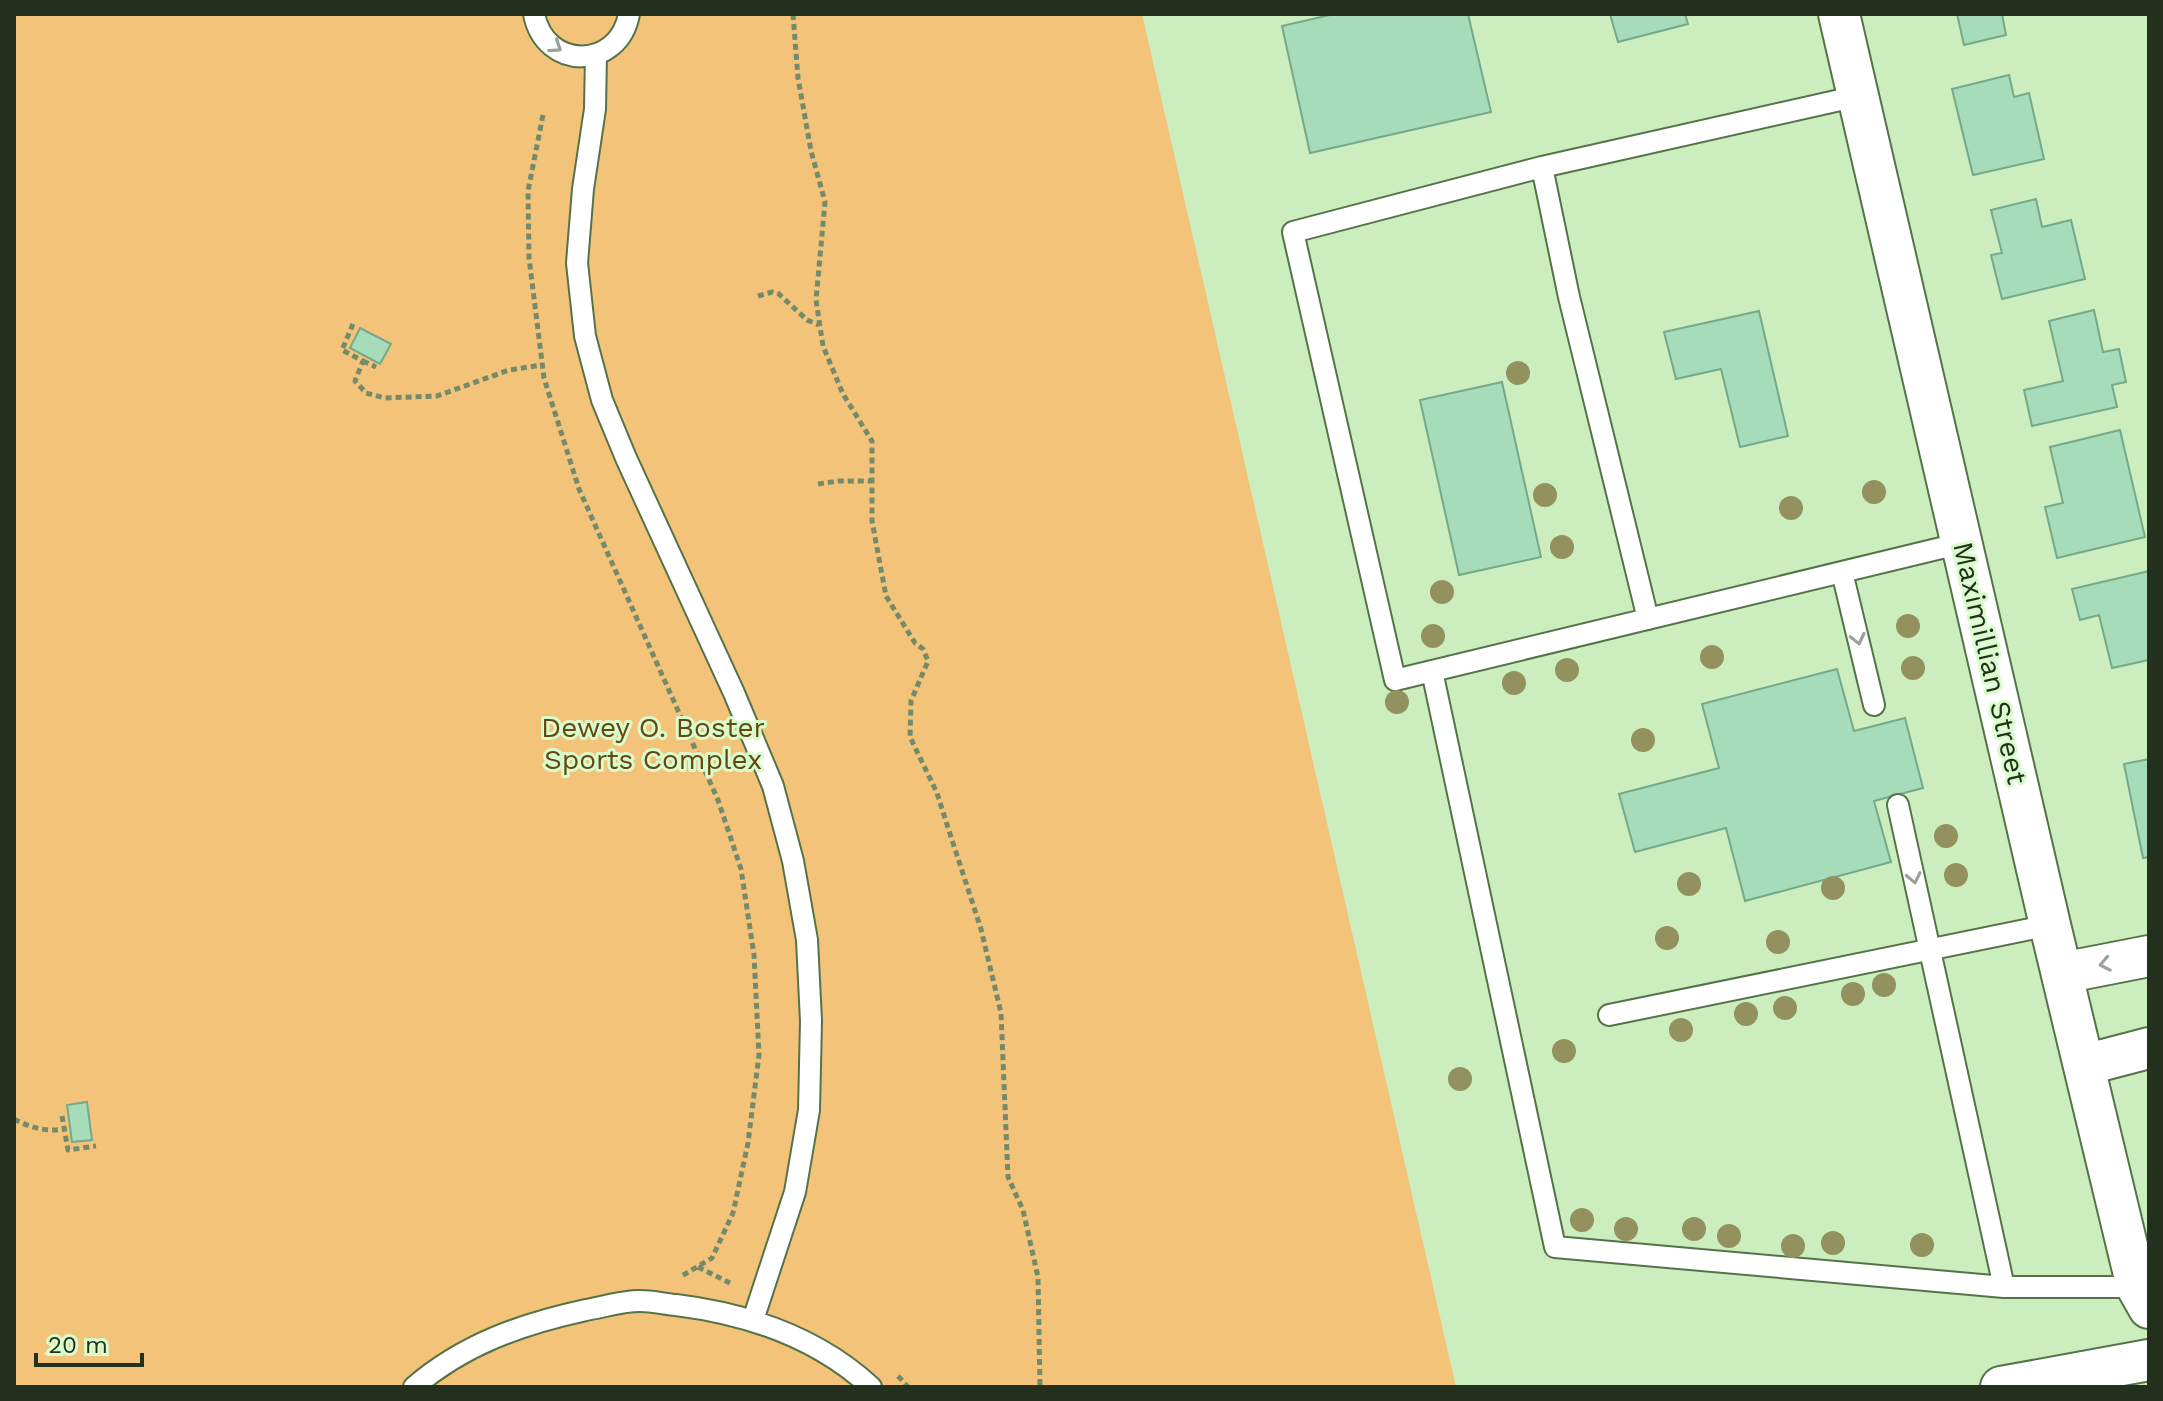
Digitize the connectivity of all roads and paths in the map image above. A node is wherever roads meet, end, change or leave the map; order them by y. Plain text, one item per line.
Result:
1 (534, 14) edge
2 (629, 14) edge
3 (793, 14) edge
4 (1839, 14) edge
5 (596, 55) junction
6 (1858, 96) junction
7 (543, 115) dead end
8 (1542, 167) junction
9 (758, 296) dead end
10 (353, 324) dead end
11 (820, 325) junction
12 (363, 361) junction
13 (542, 365) junction
14 (376, 367) dead end
15 (872, 481) junction
16 (818, 484) dead end
17 (1962, 543) junction
18 (1842, 572) junction
19 (1648, 619) junction
20 (1432, 671) junction
21 (1874, 705) dead end
22 (1898, 805) dead end
23 (2050, 925) junction
24 (1929, 951) junction
25 (2149, 956) edge
26 (2062, 973) junction
27 (1609, 1015) dead end
28 (2149, 1048) edge
29 (2084, 1065) junction
30 (62, 1116) dead end
31 (14, 1119) edge
32 (64, 1129) junction
33 (96, 1146) dead end
34 (697, 1267) junction
35 (671, 1279) dead end
36 (730, 1283) dead end
37 (2004, 1287) junction
38 (2143, 1298) edge
39 (753, 1320) junction
40 (2149, 1360) edge
41 (414, 1387) edge
42 (871, 1387) edge
43 (1040, 1387) edge
44 (2001, 1387) edge

1 -> 5 lane
2 - 5 lane
3 - 11 path
4 - 6 street, Maximillian Street
5 - 39 lane
6 - 8 lane
6 - 17 street, Maximillian Street
7 - 13 path
8 - 19 lane
8 - 20 lane
9 - 11 path
10 - 12 path
11 - 15 path
12 - 13 path
12 - 14 path
13 - 34 path
15 - 16 path
15 - 43 path
17 - 18 lane
17 - 23 street, Maximillian Street
18 - 19 lane
18 -> 21 lane
19 - 20 lane
20 - 37 lane
22 -> 24 lane
23 - 24 lane
23 - 26 street, Maximillian Street
24 - 27 lane
24 - 37 lane
25 -> 26 street
26 - 29 street, Maximillian Street
28 - 29 street
29 - 38 street, Maximillian Street
30 - 32 path
31 - 32 path
32 - 33 path
34 - 35 path
34 - 36 path
37 - 38 lane
39 - 41 lane
39 - 42 lane
40 - 44 street

